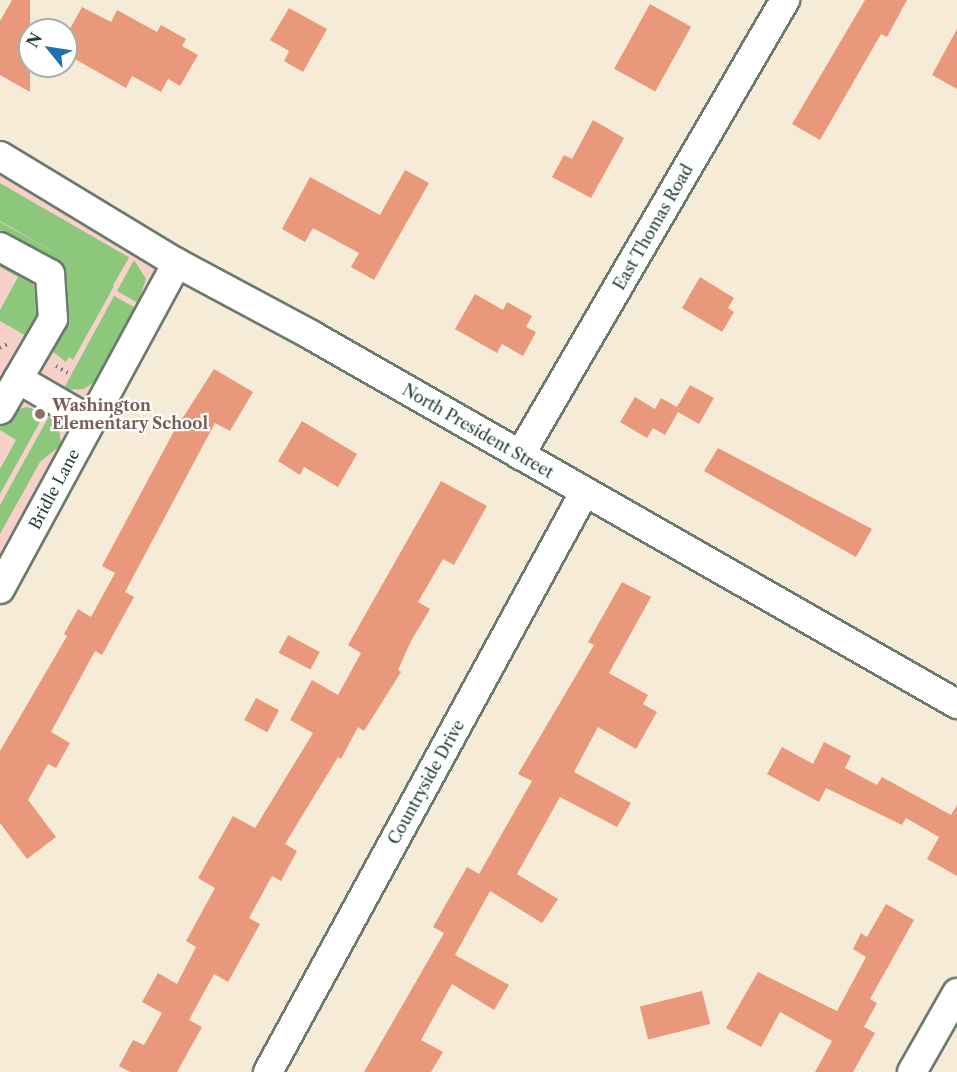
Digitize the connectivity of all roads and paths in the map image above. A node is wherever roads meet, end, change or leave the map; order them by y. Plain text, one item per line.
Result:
1 (785, 0) edge
2 (0, 156) edge
3 (0, 247) edge
4 (177, 263) junction
5 (18, 379) junction
6 (0, 410) edge
7 (91, 421) junction
8 (520, 455) junction
9 (584, 493) junction
10 (0, 589) edge
11 (957, 704) edge
12 (957, 993) edge
13 (268, 1072) edge
14 (912, 1072) edge

1 - 8 street, East Thomas Road
2 - 4 street, North President Street
3 - 5 street
4 - 7 street, Bridle Lane
4 - 8 street, North President Street
5 - 6 street
5 - 7 street
7 - 10 street, Bridle Lane
8 - 9 street, North President Street
9 - 11 street, North President Street
9 - 13 street, Countryside Drive
12 - 14 street

